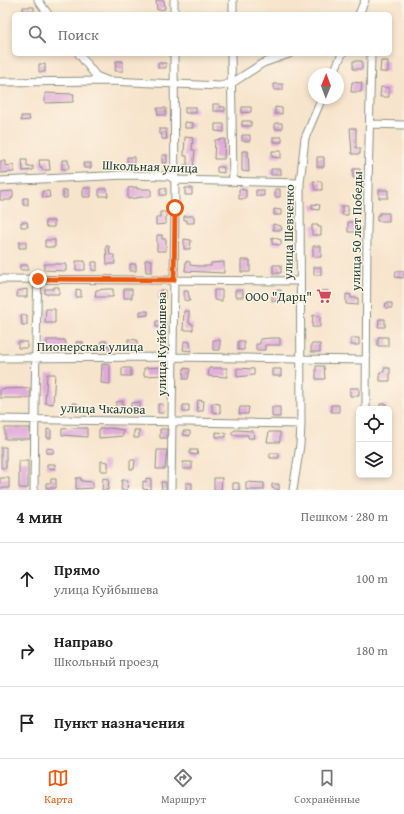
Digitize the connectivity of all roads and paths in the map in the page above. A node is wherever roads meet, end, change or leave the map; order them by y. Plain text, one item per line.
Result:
1 (38, 0) edge
2 (174, 0) edge
3 (233, 0) edge
4 (365, 0) edge
5 (47, 12) edge
6 (174, 12) edge
7 (233, 12) edge
8 (360, 12) edge
9 (81, 56) edge
10 (174, 56) edge
11 (231, 56) edge
12 (283, 56) edge
13 (341, 56) edge
14 (371, 56) edge
15 (336, 68) edge
16 (110, 81) junction
17 (0, 82) edge
18 (232, 83) junction
19 (174, 85) junction
20 (319, 104) edge
21 (370, 124) junction
22 (404, 125) edge
23 (0, 180) edge
24 (174, 180) junction
25 (233, 181) junction
26 (300, 183) junction
27 (0, 279) edge
28 (38, 279) junction
29 (174, 280) junction
30 (299, 281) junction
31 (173, 357) junction
32 (0, 358) edge
33 (34, 358) junction
34 (299, 358) junction
35 (366, 360) junction
36 (366, 406) edge
37 (35, 418) junction
38 (0, 419) edge
39 (172, 422) junction
40 (300, 424) junction
41 (34, 490) edge
42 (171, 490) edge
43 (293, 490) edge

1 - 5 street
2 - 6 street
3 - 7 street
4 - 8 street
9 - 16 street
10 - 19 street, улица Куйбышева
11 - 18 street
12 - 18 street
13 - 15 street
14 - 21 street, улица 50 лет Победы
16 - 17 street
16 - 19 street
18 - 19 street
18 - 25 street
19 - 24 street, улица Куйбышева
20 - 26 street, улица Шевченко
21 - 22 street
21 - 35 street, улица 50 лет Победы
23 - 24 street, Школьная улица
24 - 25 street, Школьная улица
24 - 29 street, улица Куйбышева
25 - 26 street, Школьная улица
26 - 30 street, улица Шевченко
27 - 28 street
28 - 29 street
28 - 33 street
29 - 30 street
29 - 31 street, улица Куйбышева
30 - 34 street, улица Шевченко
31 - 33 street, Пионерская улица
31 - 34 street, Пионерская улица
31 - 39 street, улица Куйбышева
32 - 33 street, Пионерская улица
33 - 37 street
34 - 35 street, Пионерская улица
34 - 40 street, улица Шевченко
35 - 36 street, улица 50 лет Победы
37 - 38 street, улица Чкалова
37 - 39 street, улица Чкалова
37 - 41 street
39 - 40 street, улица Чкалова
39 - 42 street, улица Куйбышева
40 - 43 street, улица Шевченко

